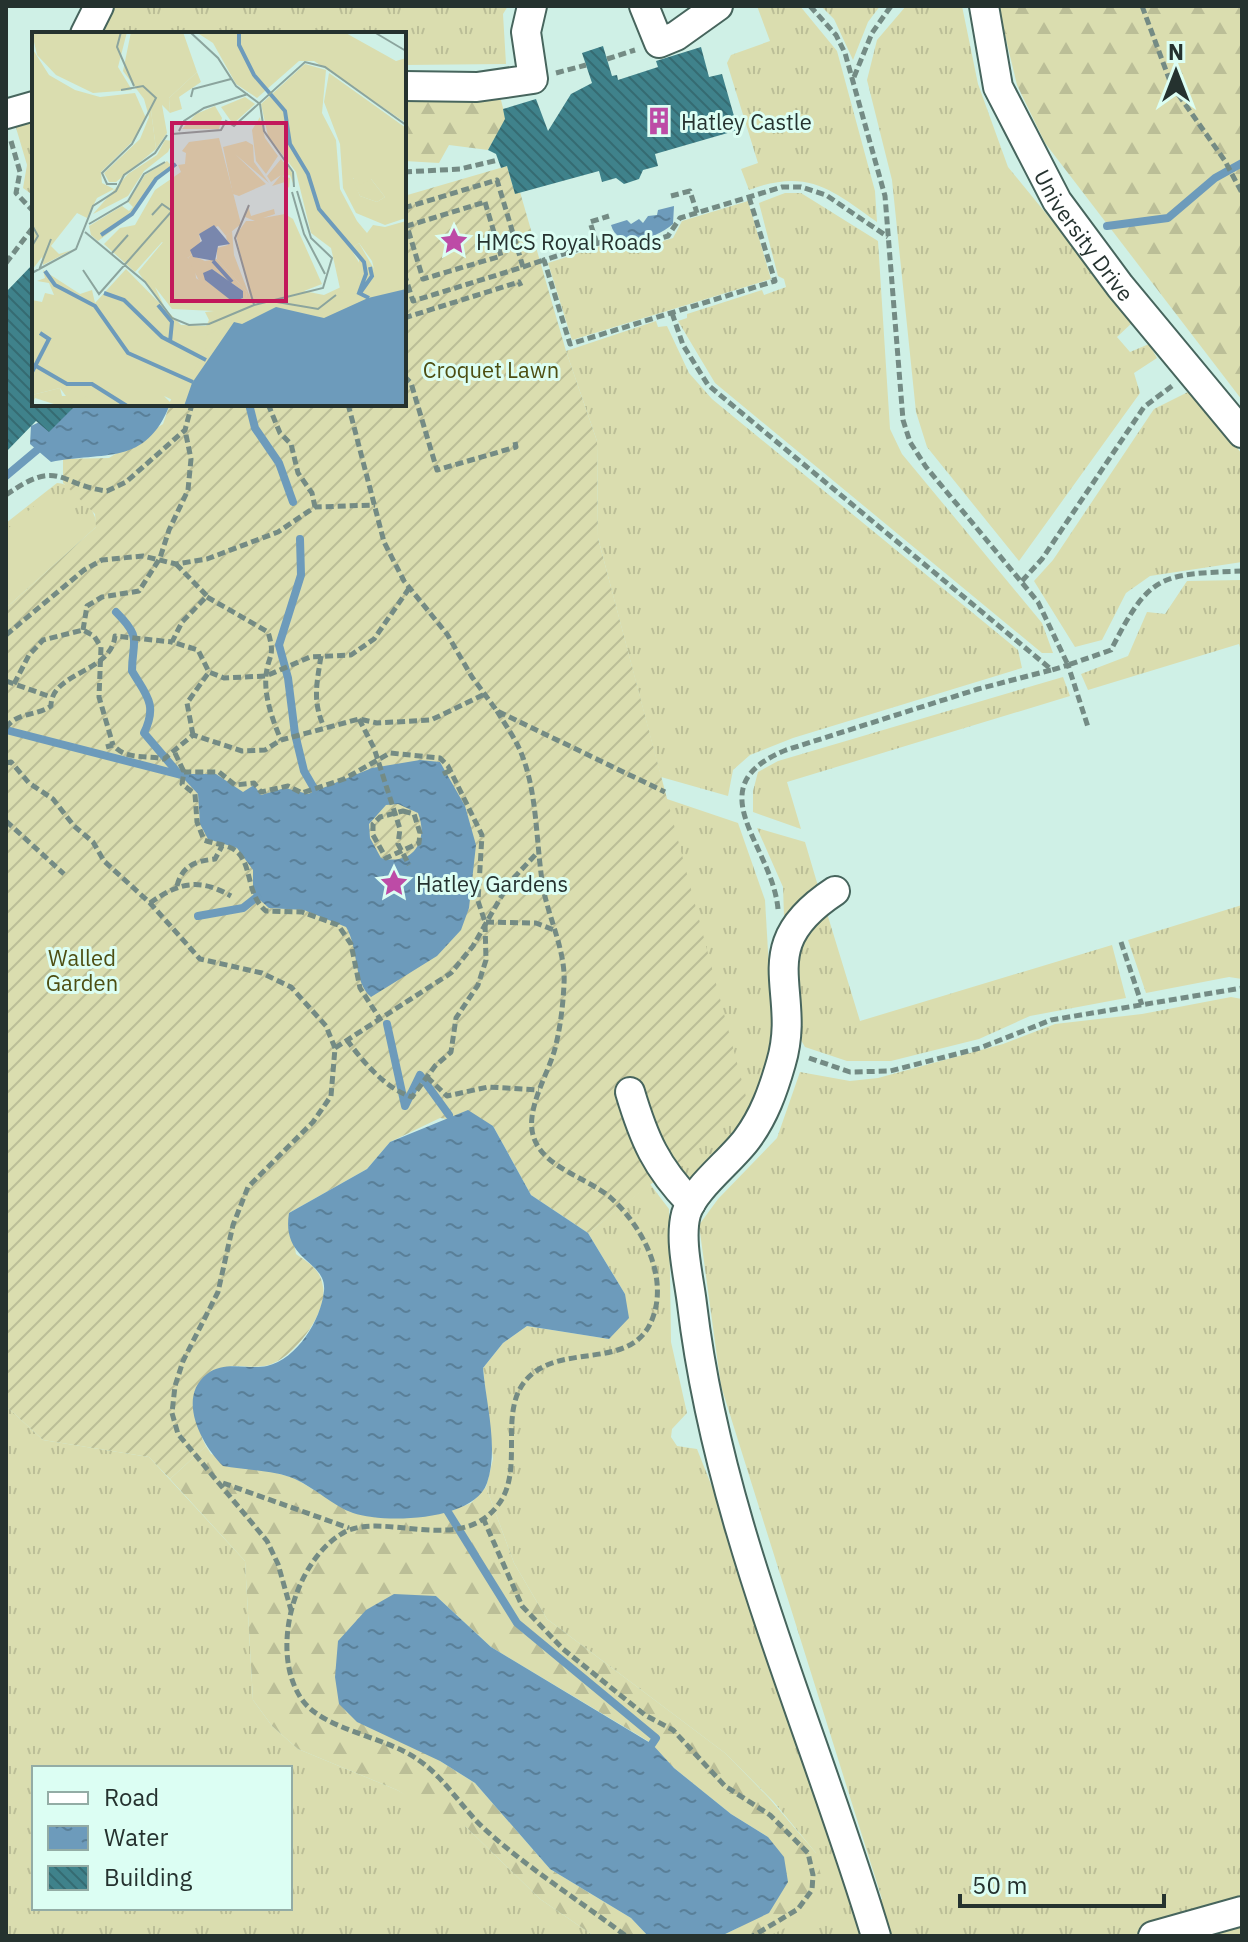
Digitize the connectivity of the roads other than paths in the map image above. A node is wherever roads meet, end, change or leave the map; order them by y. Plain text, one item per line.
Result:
1 (99, 6) edge
2 (532, 6) edge
3 (644, 6) edge
4 (718, 6) edge
5 (984, 6) edge
6 (86, 32) edge
7 (406, 86) edge
8 (32, 108) edge
9 (8, 126) edge
10 (1242, 433) edge
11 (835, 891) dead end
12 (630, 1092) dead end
13 (691, 1203) junction
14 (1242, 1911) edge
15 (876, 1936) edge
16 (1153, 1936) edge

1 - 6 street
2 - 7 street
3 - 4 street
5 - 10 street, University Drive
8 - 9 street
11 - 13 street
12 - 13 street
13 - 15 street
14 - 16 street

